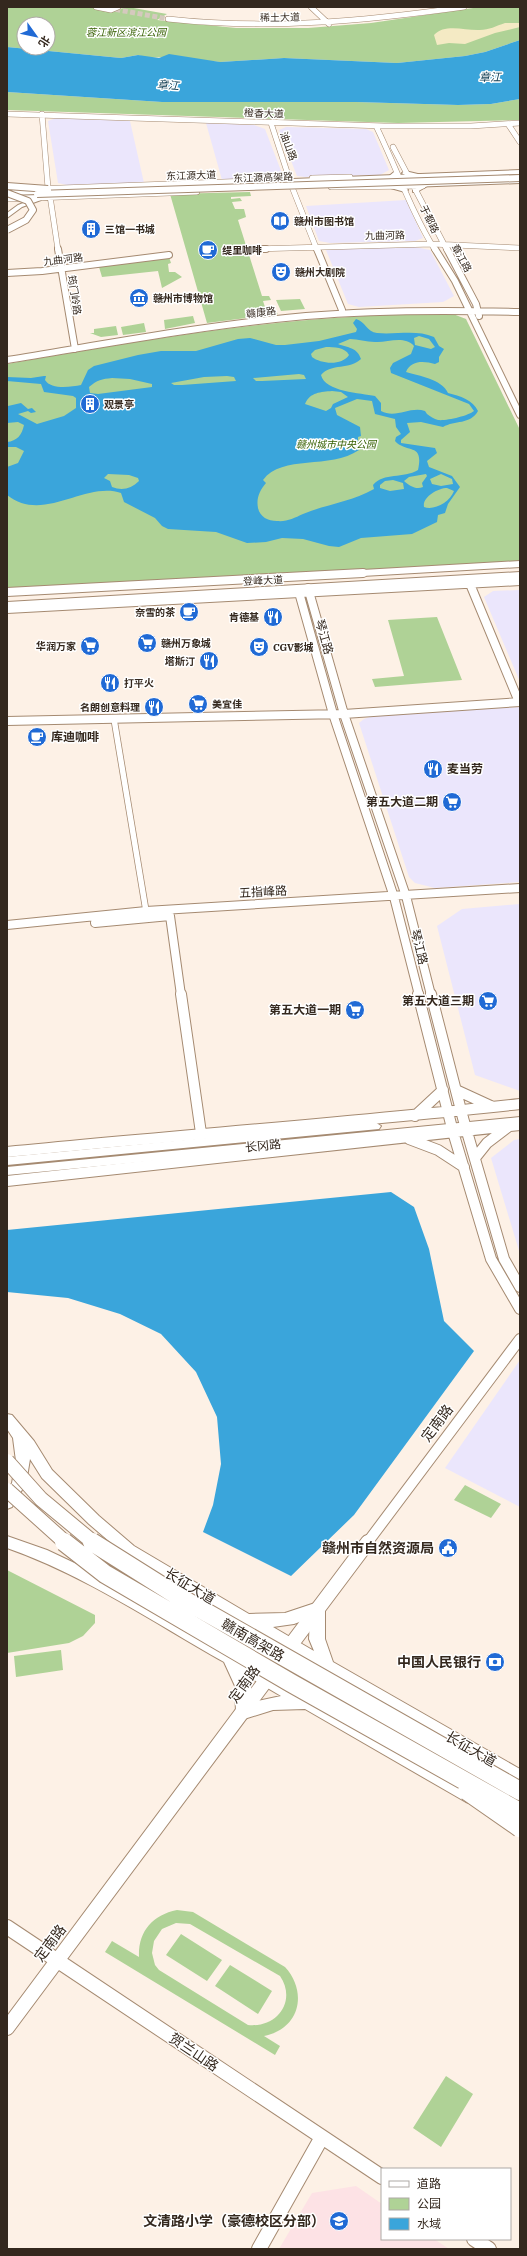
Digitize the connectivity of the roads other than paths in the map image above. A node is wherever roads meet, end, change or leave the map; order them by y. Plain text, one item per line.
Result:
1 (96, 7) edge
2 (118, 7) edge
3 (306, 7) edge
4 (311, 7) edge
5 (448, 7) edge
6 (464, 7) edge
7 (169, 18) tunnel mouth
8 (325, 23) junction
9 (275, 26) junction
10 (7, 114) edge
11 (42, 115) junction
12 (271, 124) junction
13 (520, 124) edge
14 (509, 125) junction
15 (376, 127) junction
16 (384, 127) junction
17 (520, 142) edge
18 (411, 175) junction
19 (394, 176) junction
20 (520, 177) edge
21 (292, 184) junction
22 (398, 187) junction
23 (419, 187) junction
24 (205, 188) junction
25 (7, 193) edge
26 (50, 193) junction
27 (39, 199) junction
28 (7, 210) edge
29 (7, 216) edge
30 (7, 230) edge
31 (432, 244) junction
32 (442, 244) junction
33 (315, 246) junction
34 (520, 248) edge
35 (250, 249) dead end
36 (169, 255) dead end
37 (62, 268) junction
38 (7, 273) edge
39 (469, 309) junction
40 (477, 309) junction
41 (342, 310) junction
42 (520, 310) edge
43 (450, 311) junction
44 (472, 318) junction
45 (74, 348) junction
46 (7, 356) edge
47 (7, 360) edge
48 (520, 400) edge
49 (520, 415) edge
50 (520, 564) edge
51 (520, 569) edge
52 (520, 575) edge
53 (520, 581) edge
54 (470, 584) junction
55 (309, 590) junction
56 (298, 591) junction
57 (7, 592) edge
58 (7, 598) edge
59 (7, 605) edge
60 (7, 609) edge
61 (519, 702) edge
62 (333, 714) junction
63 (344, 714) junction
64 (114, 718) junction
65 (7, 721) edge
66 (520, 888) edge
67 (520, 895) edge
68 (407, 899) junction
69 (394, 900) junction
70 (146, 911) junction
71 (170, 916) junction
72 (7, 925) edge
73 (7, 931) edge
74 (443, 1090) junction
75 (456, 1090) junction
76 (520, 1104) edge
77 (495, 1107) junction
78 (520, 1113) edge
79 (415, 1116) junction
80 (458, 1122) junction
81 (517, 1124) edge
82 (201, 1133) junction
83 (404, 1138) junction
84 (7, 1152) edge
85 (474, 1158) junction
86 (7, 1161) edge
87 (464, 1167) junction
88 (7, 1171) edge
89 (7, 1181) edge
90 (520, 1287) edge
91 (520, 1309) edge
92 (520, 1339) edge
93 (11, 1424) edge
94 (7, 1461) edge
95 (7, 1490) edge
96 (7, 1503) edge
97 (7, 1542) edge
98 (318, 1608) junction
99 (244, 1618) junction
100 (290, 1645) junction
101 (220, 1654) junction
102 (327, 1666) junction
103 (266, 1681) junction
104 (307, 1704) junction
105 (244, 1712) junction
106 (409, 1750) junction
107 (520, 1777) edge
108 (520, 1791) edge
109 (520, 1812) edge
110 (520, 1827) edge
111 (7, 1928) edge
112 (57, 1961) junction
113 (7, 2028) edge
114 (322, 2137) junction
115 (381, 2176) edge
116 (476, 2240) edge
117 (259, 2249) edge
118 (489, 2249) edge

1 - 2 main road
3 - 8 main road
4 - 8 main road
5 - 8 main road, 稀土大道
6 - 8 main road, 稀土大道
7 - 9 main road, 稀土大道
8 - 9 main road, 稀土大道
9 - 9 main road
10 - 11 main road, 橙香大道
11 - 12 main road, 橙香大道
11 - 26 main road, 筠门岭路
12 - 15 main road, 橙香大道
12 - 21 main road, 油山路
13 - 14 main road, 橙香大道
14 - 16 main road, 橙香大道
14 - 17 main road
15 - 16 main road, 橙香大道
15 - 19 main road, 于都路
16 - 18 main road, 章江路
18 - 19 main road, 东江源大道
18 - 20 main road, 东江源大道
18 - 23 main road, 章江路
19 - 21 main road, 东江源大道
19 - 22 main road, 于都路
20 - 23 main road, 东江源大道
20 - 24 highway, 东江源高架路, bridge
21 - 22 main road, 东江源大道
21 - 25 main road, 东江源大道
21 - 26 main road, 东江源大道
21 - 33 main road, 油山路
22 - 23 main road, 东江源大道
22 - 31 main road, 于都路
23 - 32 main road, 章江路
24 - 25 highway, 东江源高架路, bridge
24 - 26 highway, bridge
24 - 27 highway, bridge
25 - 26 highway, bridge
25 - 26 main road
25 - 30 highway, bridge
26 - 37 main road, 筠门岭路
27 - 28 highway
27 - 29 highway
31 - 32 main road, 九曲河路
31 - 33 main road, 九曲河路
31 - 39 main road, 于都路
32 - 34 main road, 九曲河路
32 - 40 main road, 章江路
33 - 35 main road, 九曲河路
33 - 41 main road, 油山路
36 - 37 main road, 九曲河路
37 - 38 main road, 九曲河路
37 - 45 main road, 筠门岭路
39 - 40 main road, 赣康路
39 - 41 main road, 赣康路
39 - 43 main road, 赣康路
39 - 44 main road, 于都路
40 - 42 main road, 赣康路
40 - 48 main road, 章江路
41 - 45 main road, 赣康路
43 - 44 main road
43 - 45 main road, 赣康路
44 - 49 main road
45 - 46 main road, 赣康路
45 - 47 main road, 赣康路
50 - 57 main road
51 - 58 main road, 登峰大道
52 - 55 main road, 登峰大道
53 - 54 main road
54 - 55 main road
54 - 61 main road
55 - 56 main road, 登峰大道
55 - 63 main road, 琴江路
56 - 59 main road, 登峰大道
56 - 60 main road
56 - 62 main road, 琴江路
61 - 63 main road
62 - 63 main road
62 - 64 main road
62 - 69 main road, 琴江路
63 - 68 main road, 琴江路
64 - 65 main road
64 - 70 street
66 - 68 main road, 五指峰路
67 - 68 main road, 五指峰路
68 - 69 main road, 五指峰路
68 - 75 main road, 琴江路
69 - 70 main road, 五指峰路
69 - 71 main road, 五指峰路
69 - 74 main road, 琴江路
70 - 72 main road, 五指峰路
71 - 73 main road, 五指峰路
71 - 82 main road
74 - 79 main road
74 - 80 main road, 琴江路
75 - 77 main road
75 - 80 main road, 琴江路
76 - 77 main road
77 - 80 main road
78 - 80 main road, 长冈路
79 - 80 main road
79 - 82 main road
80 - 81 main road, 长冈路
80 - 83 main road
80 - 85 main road, 琴江路
80 - 86 main road, 长冈路
80 - 87 main road, 琴江路
80 - 88 main road, 长冈路
81 - 85 main road
82 - 84 main road
83 - 87 main road
83 - 89 main road
85 - 90 main road, 琴江路
87 - 91 main road, 琴江路
92 - 98 main road, 定南路
93 - 96 main road
93 - 99 main road, 长征大道
94 - 108 highway, 赣南高架路, bridge
95 - 106 highway, 赣南高架路, bridge
97 - 101 main road
98 - 99 main road
98 - 100 main road, 定南路
98 - 102 main road
99 - 100 main road, 长征大道
100 - 102 main road, 长征大道
100 - 103 main road, 定南路
101 - 103 main road
101 - 105 main road
102 - 107 main road, 长征大道
103 - 104 main road
103 - 105 main road, 定南路
104 - 105 main road
104 - 110 main road
105 - 112 main road, 定南路
106 - 109 highway, 赣南高架路, bridge
106 - 110 highway, bridge
111 - 112 main road, 贺兰山路
112 - 113 main road, 定南路
112 - 114 main road, 贺兰山路
114 - 115 main road, 贺兰山路
114 - 117 main road
116 - 118 main road

